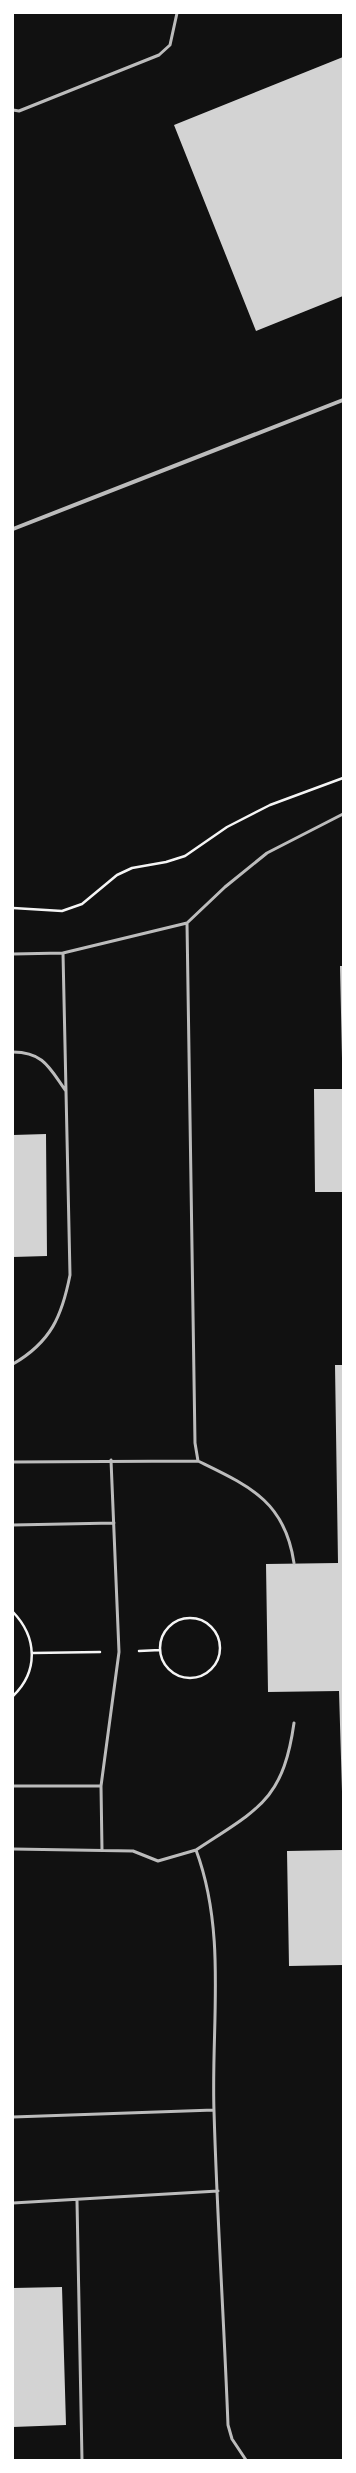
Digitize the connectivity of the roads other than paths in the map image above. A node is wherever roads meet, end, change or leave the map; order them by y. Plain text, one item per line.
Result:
1 (177, 13) edge
2 (13, 110) edge
3 (343, 400) edge
4 (13, 529) edge
5 (343, 814) edge
6 (187, 923) junction
7 (63, 953) junction
8 (13, 954) edge
9 (13, 1052) edge
10 (66, 1091) junction
11 (13, 1364) edge
12 (111, 1460) junction
13 (198, 1460) junction
14 (13, 1462) edge
15 (114, 1523) junction
16 (13, 1525) edge
17 (294, 1563) dead end
18 (294, 1723) dead end
19 (13, 1786) edge
20 (101, 1786) junction
21 (13, 1849) edge
22 (102, 1850) junction
23 (196, 1850) junction
24 (214, 2110) junction
25 (13, 2118) edge
26 (218, 2191) junction
27 (77, 2200) junction
28 (13, 2203) edge
29 (82, 2460) edge
30 (246, 2460) edge

1 - 2 lane
3 - 4 street
5 - 6 lane
6 - 7 lane
6 - 13 lane
7 - 8 lane
7 - 10 lane
9 - 10 lane
10 - 11 lane
12 - 13 lane
12 - 14 lane
12 - 15 lane
13 - 17 lane
15 - 16 lane
15 - 20 lane
18 - 23 lane
19 - 20 lane
20 - 22 lane
21 - 22 lane
22 - 23 lane
23 - 24 lane
24 - 25 lane
24 - 26 lane
26 - 27 lane
26 - 30 lane
27 - 28 lane
27 - 29 lane

